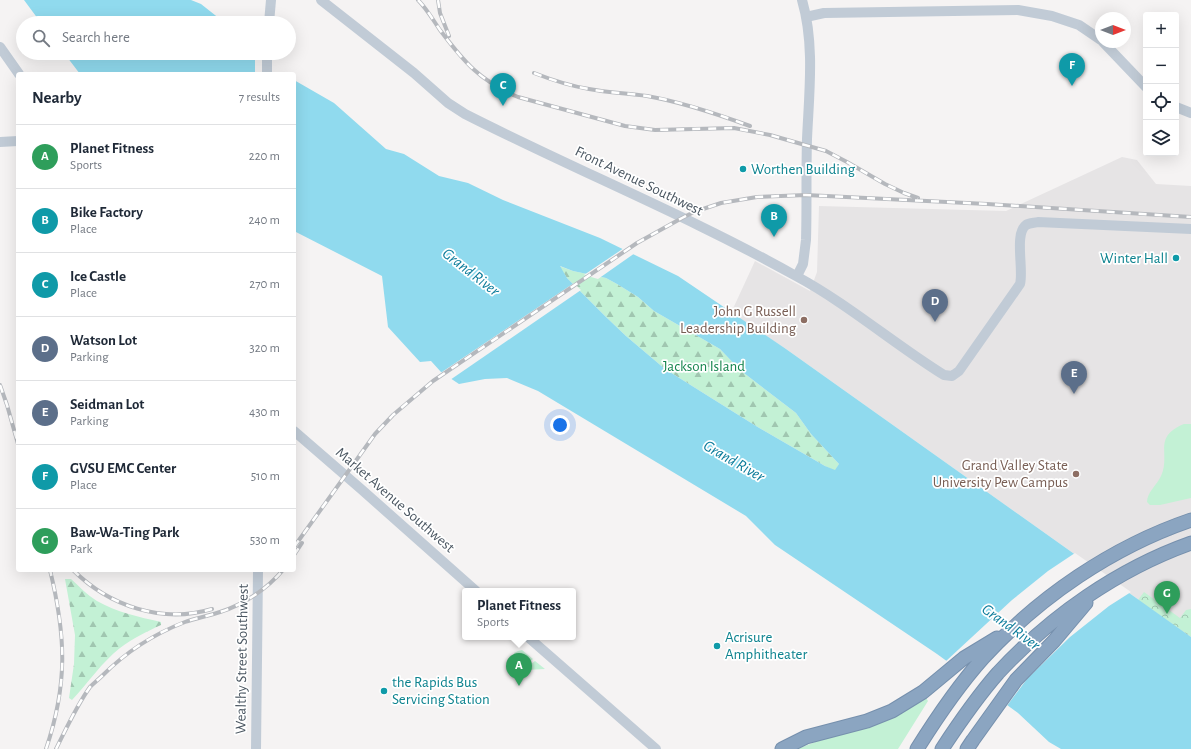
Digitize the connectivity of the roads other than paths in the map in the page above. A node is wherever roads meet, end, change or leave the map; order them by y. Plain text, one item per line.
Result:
1 (271, 0) edge
2 (321, 0) edge
3 (802, 0) edge
4 (270, 16) edge
5 (806, 17) junction
6 (1095, 36) edge
7 (0, 47) edge
8 (1109, 48) edge
9 (267, 60) edge
10 (18, 72) edge
11 (267, 72) edge
12 (1143, 84) edge
13 (1179, 108) edge
14 (1191, 113) edge
15 (16, 141) edge
16 (0, 142) edge
17 (1191, 229) edge
18 (797, 276) junction
19 (296, 433) edge
20 (1191, 520) edge
21 (1191, 543) edge
22 (258, 572) edge
23 (473, 588) edge
24 (1098, 589) junction
25 (1015, 627) junction
26 (531, 640) edge
27 (256, 749) edge
28 (656, 749) edge
29 (782, 749) edge
30 (917, 749) edge
31 (942, 749) edge
32 (967, 749) edge

1 - 4 street
2 - 18 street, Front Avenue Southwest
3 - 5 street
5 - 6 street
5 - 18 street
7 - 10 street
8 - 12 street
9 - 11 street
13 - 14 street
15 - 16 street
17 - 18 street, Front Avenue Southwest
19 - 23 street, Market Avenue Southwest
20 - 25 highway
21 - 24 highway
22 - 27 street, Wealthy Street Southwest
24 - 31 highway
24 - 32 highway
25 - 29 highway
25 - 30 highway
26 - 28 street

